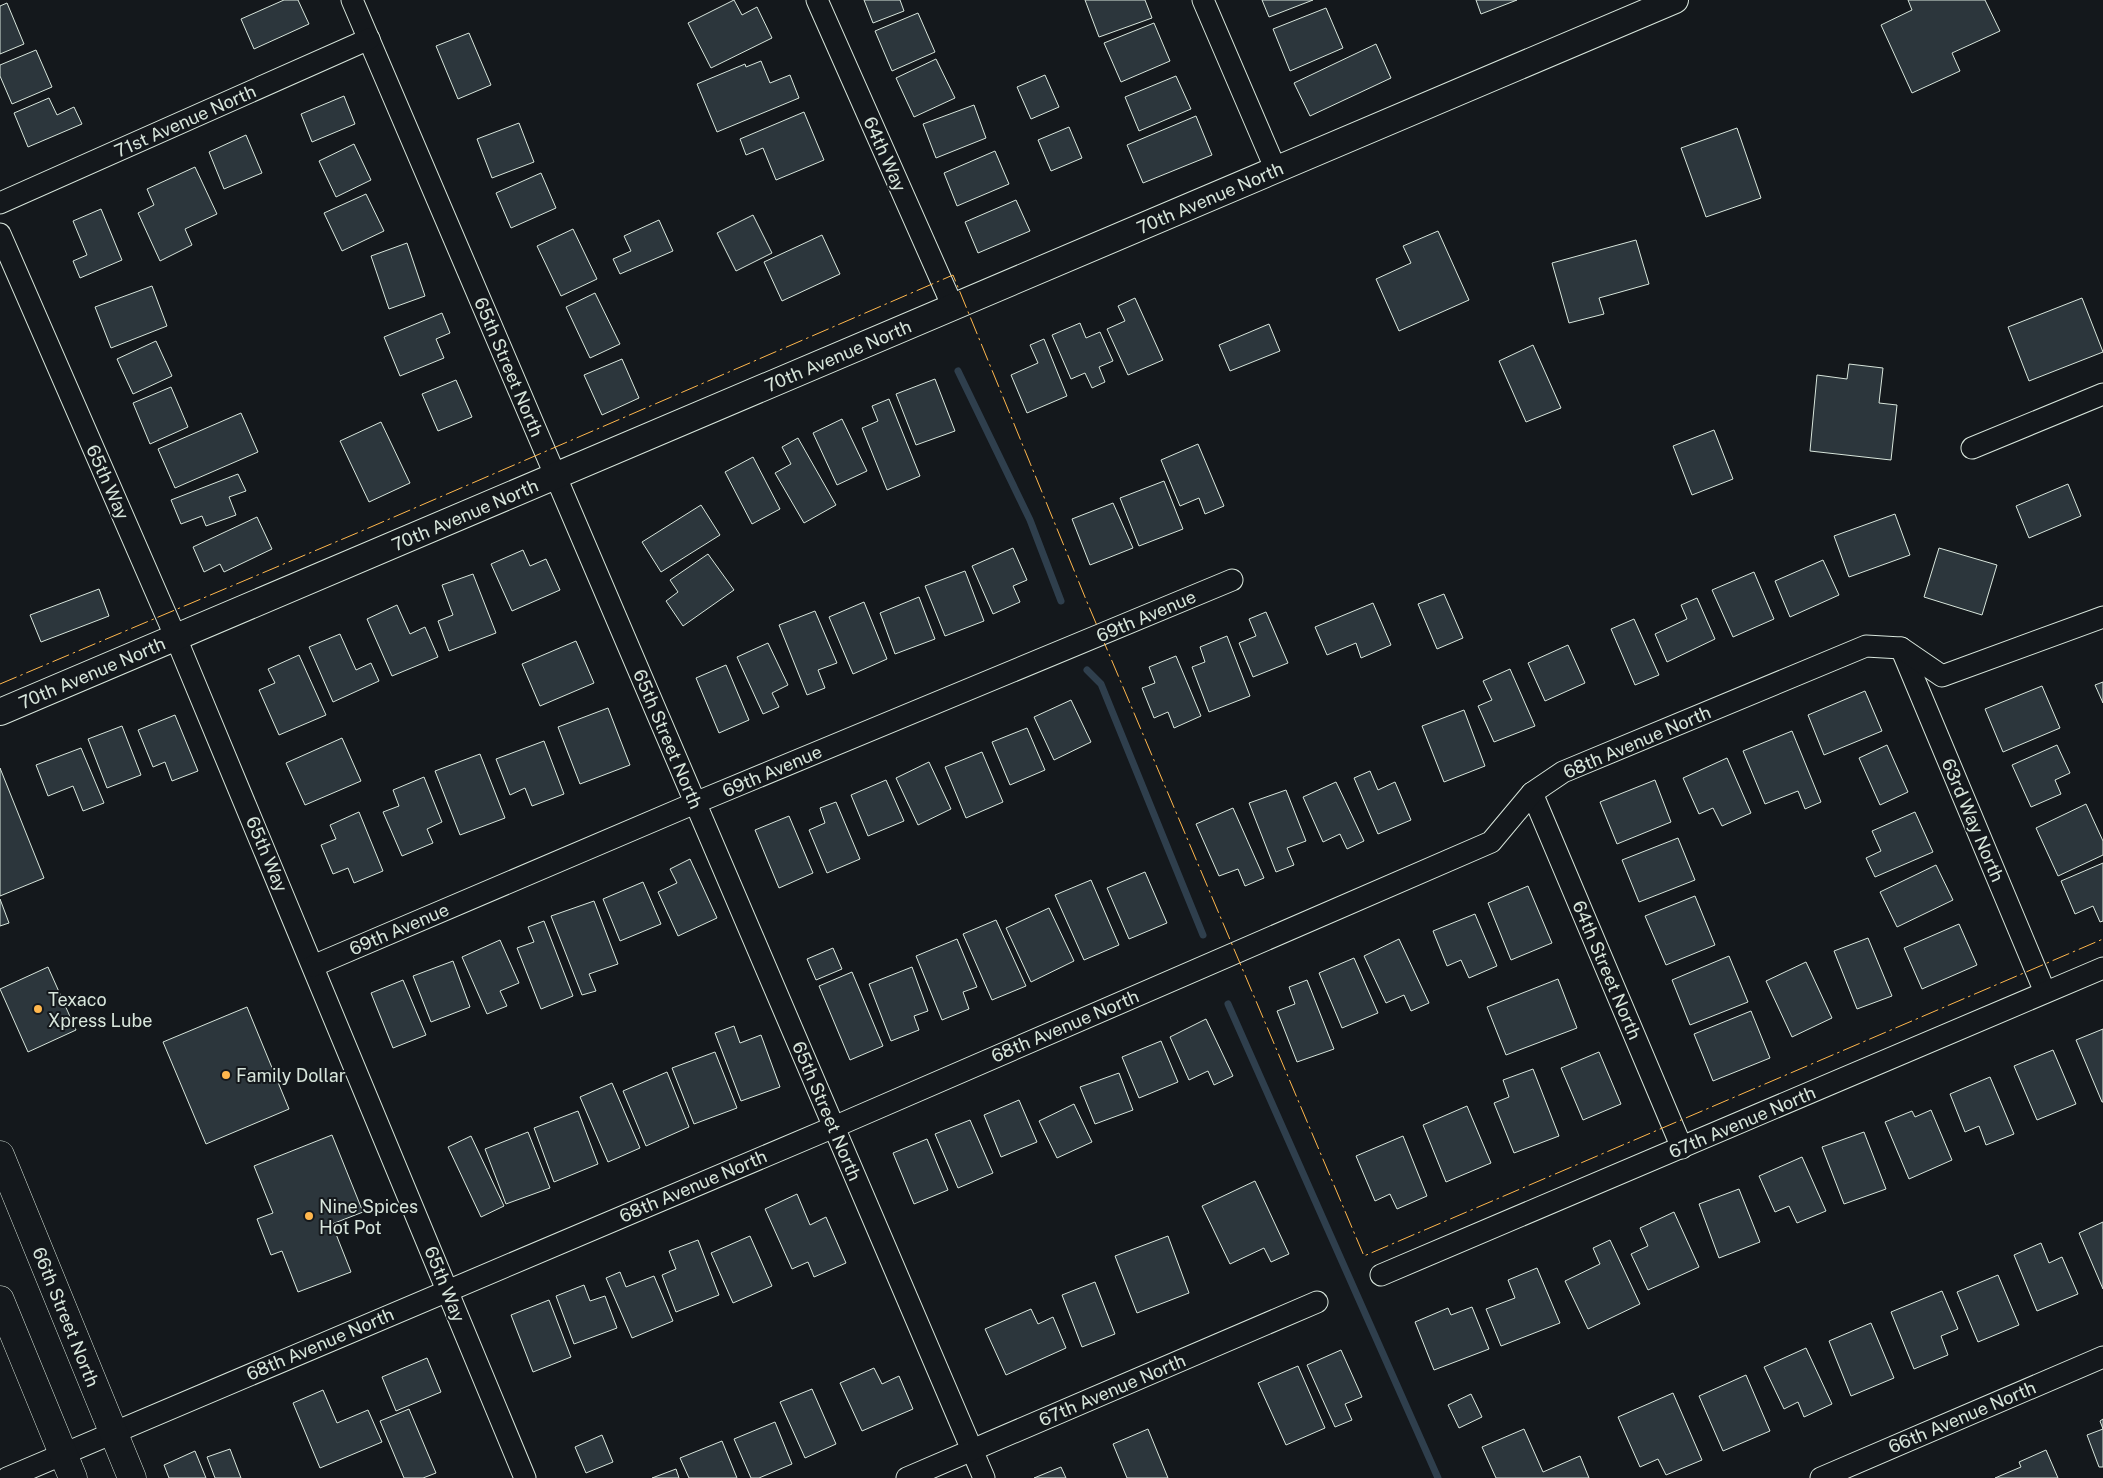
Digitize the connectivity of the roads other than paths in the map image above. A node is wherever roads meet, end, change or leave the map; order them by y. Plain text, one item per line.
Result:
1 (352, 0) edge
2 (817, 0) edge
3 (1203, 0) edge
4 (1675, 0) edge
5 (369, 40) junction
6 (1276, 170) junction
7 (0, 203) edge
8 (0, 234) edge
9 (953, 307) junction
10 (2103, 394) edge
11 (1972, 448) dead end
12 (556, 476) junction
13 (1232, 580) dead end
14 (2103, 617) edge
15 (176, 638) junction
16 (1901, 648) junction
17 (0, 712) edge
18 (1532, 793) junction
19 (696, 803) junction
20 (313, 966) junction
21 (2103, 968) edge
22 (2045, 992) junction
23 (834, 1127) junction
24 (1682, 1148) junction
25 (0, 1155) edge
26 (1381, 1275) dead end
27 (447, 1290) junction
28 (0, 1300) edge
29 (1316, 1302) dead end
30 (2103, 1357) edge
31 (113, 1432) junction
32 (972, 1450) junction
33 (68, 1466) edge
34 (7, 1478) edge
35 (132, 1478) edge
36 (525, 1478) edge
37 (908, 1478) edge
38 (984, 1478) edge
39 (1820, 1478) edge

1 - 5 street, 65th Street North
2 - 9 street, 64th Way
3 - 6 street
4 - 6 street, 70th Avenue North
5 - 7 street, 71st Avenue North
5 - 12 street, 65th Street North
6 - 9 street, 70th Avenue North
8 - 15 street, 65th Way
9 - 12 street, 70th Avenue North
10 - 11 street
12 - 15 street, 70th Avenue North
12 - 19 street, 65th Street North
13 - 19 street, 69th Avenue
14 - 16 street
15 - 17 street, 70th Avenue North
15 - 20 street, 65th Way
16 - 18 street, 68th Avenue North
16 - 22 street, 63rd Way North
18 - 23 street, 68th Avenue North
18 - 24 street, 64th Street North
19 - 20 street, 69th Avenue
19 - 23 street, 65th Street North
20 - 27 street, 65th Way
21 - 22 street, 67th Avenue North
22 - 24 street, 67th Avenue North
23 - 27 street, 68th Avenue North
23 - 32 street, 65th Street North
24 - 26 street, 67th Avenue North
25 - 31 main road, 66th Street North
27 - 31 street, 68th Avenue North
27 - 36 street, 65th Way
28 - 33 main road
29 - 32 street, 67th Avenue North
30 - 39 street, 66th Avenue North
31 - 33 street, 68th Avenue North
31 - 35 main road, 66th Street North
32 - 37 street, 67th Avenue North
32 - 38 street, 65th Street North
33 - 34 street, 68th Avenue North

